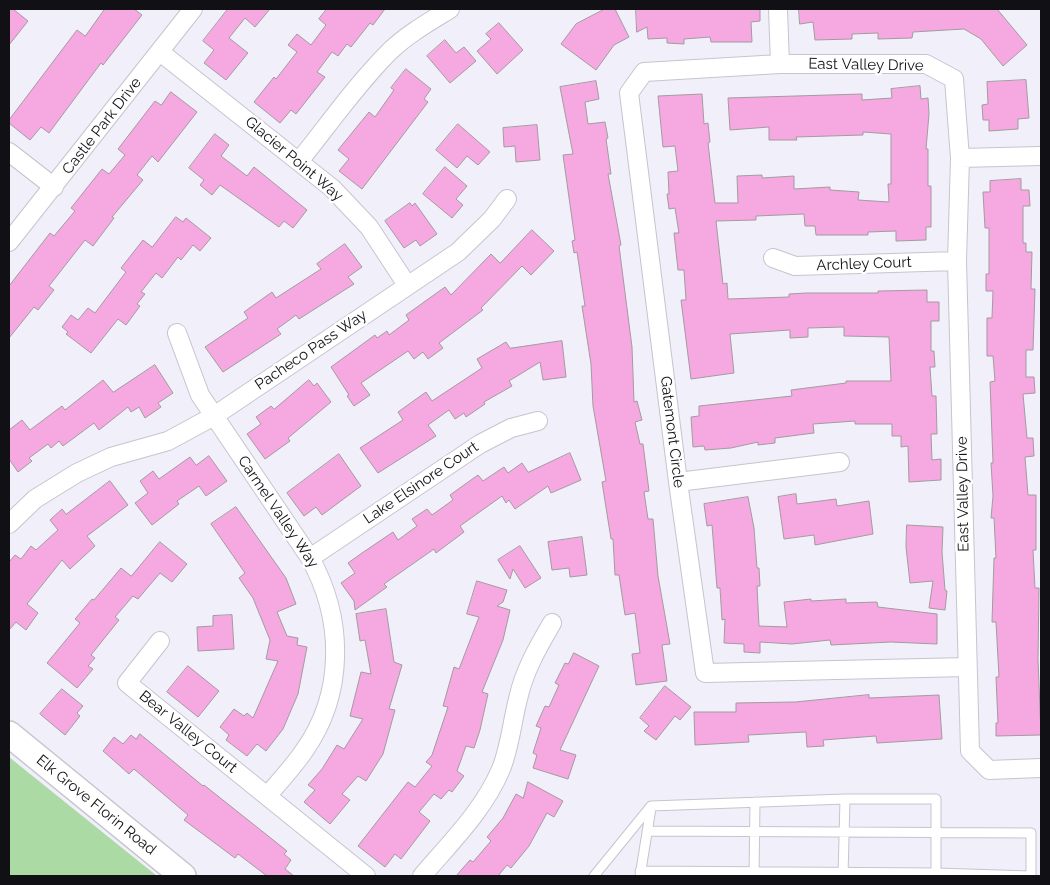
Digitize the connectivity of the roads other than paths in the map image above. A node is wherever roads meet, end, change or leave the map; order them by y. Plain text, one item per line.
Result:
1 (193, 9) edge
2 (450, 9) edge
3 (778, 9) edge
4 (160, 52) junction
5 (780, 64) junction
6 (9, 152) edge
7 (1041, 156) edge
8 (960, 158) junction
9 (300, 160) junction
10 (54, 187) junction
11 (507, 199) dead end
12 (9, 242) edge
13 (773, 258) dead end
14 (957, 261) junction
15 (407, 285) junction
16 (178, 333) dead end
17 (214, 416) junction
18 (538, 421) dead end
19 (840, 462) dead end
20 (678, 482) junction
21 (9, 524) edge
22 (310, 558) junction
23 (552, 623) dead end
24 (160, 641) dead end
25 (967, 667) junction
26 (9, 734) edge
27 (1041, 768) edge
28 (267, 796) junction
29 (845, 798) junction
30 (755, 802) junction
31 (651, 806) junction
32 (647, 831) junction
33 (755, 832) junction
34 (844, 833) junction
35 (936, 834) junction
36 (640, 874) edge
37 (754, 874) edge
38 (843, 875) edge
39 (936, 875) edge
40 (183, 876) edge
41 (366, 876) edge
42 (422, 876) edge
43 (594, 876) edge
44 (1031, 876) edge

1 - 4 street, Castle Park Drive
2 - 9 street
3 - 5 street
4 - 9 street, Glacier Point Way
4 - 10 street, Castle Park Drive
5 - 8 street, East Valley Drive
5 - 20 street, Gatemont Circle
6 - 10 street
7 - 8 street
8 - 14 street, East Valley Drive
9 - 15 street, Glacier Point Way
10 - 12 street, Castle Park Drive
11 - 15 street, Pacheco Pass Way
13 - 14 street, Archley Court
14 - 25 street, East Valley Drive
15 - 17 street, Pacheco Pass Way
16 - 17 street, Carmel Valley Way
17 - 21 street, Pacheco Pass Way
17 - 22 street, Carmel Valley Way
18 - 22 street, Lake Elsinore Court
19 - 20 street
20 - 25 street, Gatemont Circle
22 - 28 street, Carmel Valley Way
23 - 42 street
24 - 28 street, Bear Valley Court
25 - 27 street, East Valley Drive
26 - 40 main road, Elk Grove Florin Road
28 - 41 street
29 - 30 lane
29 - 34 lane
29 - 35 lane
30 - 31 lane
30 - 33 lane
31 - 32 lane
31 - 43 lane
32 - 33 lane
32 - 36 lane
33 - 34 lane
33 - 37 lane
34 - 35 lane
34 - 38 lane
35 - 39 lane
35 - 44 lane
36 - 37 lane
37 - 38 lane
38 - 39 lane
39 - 44 lane

